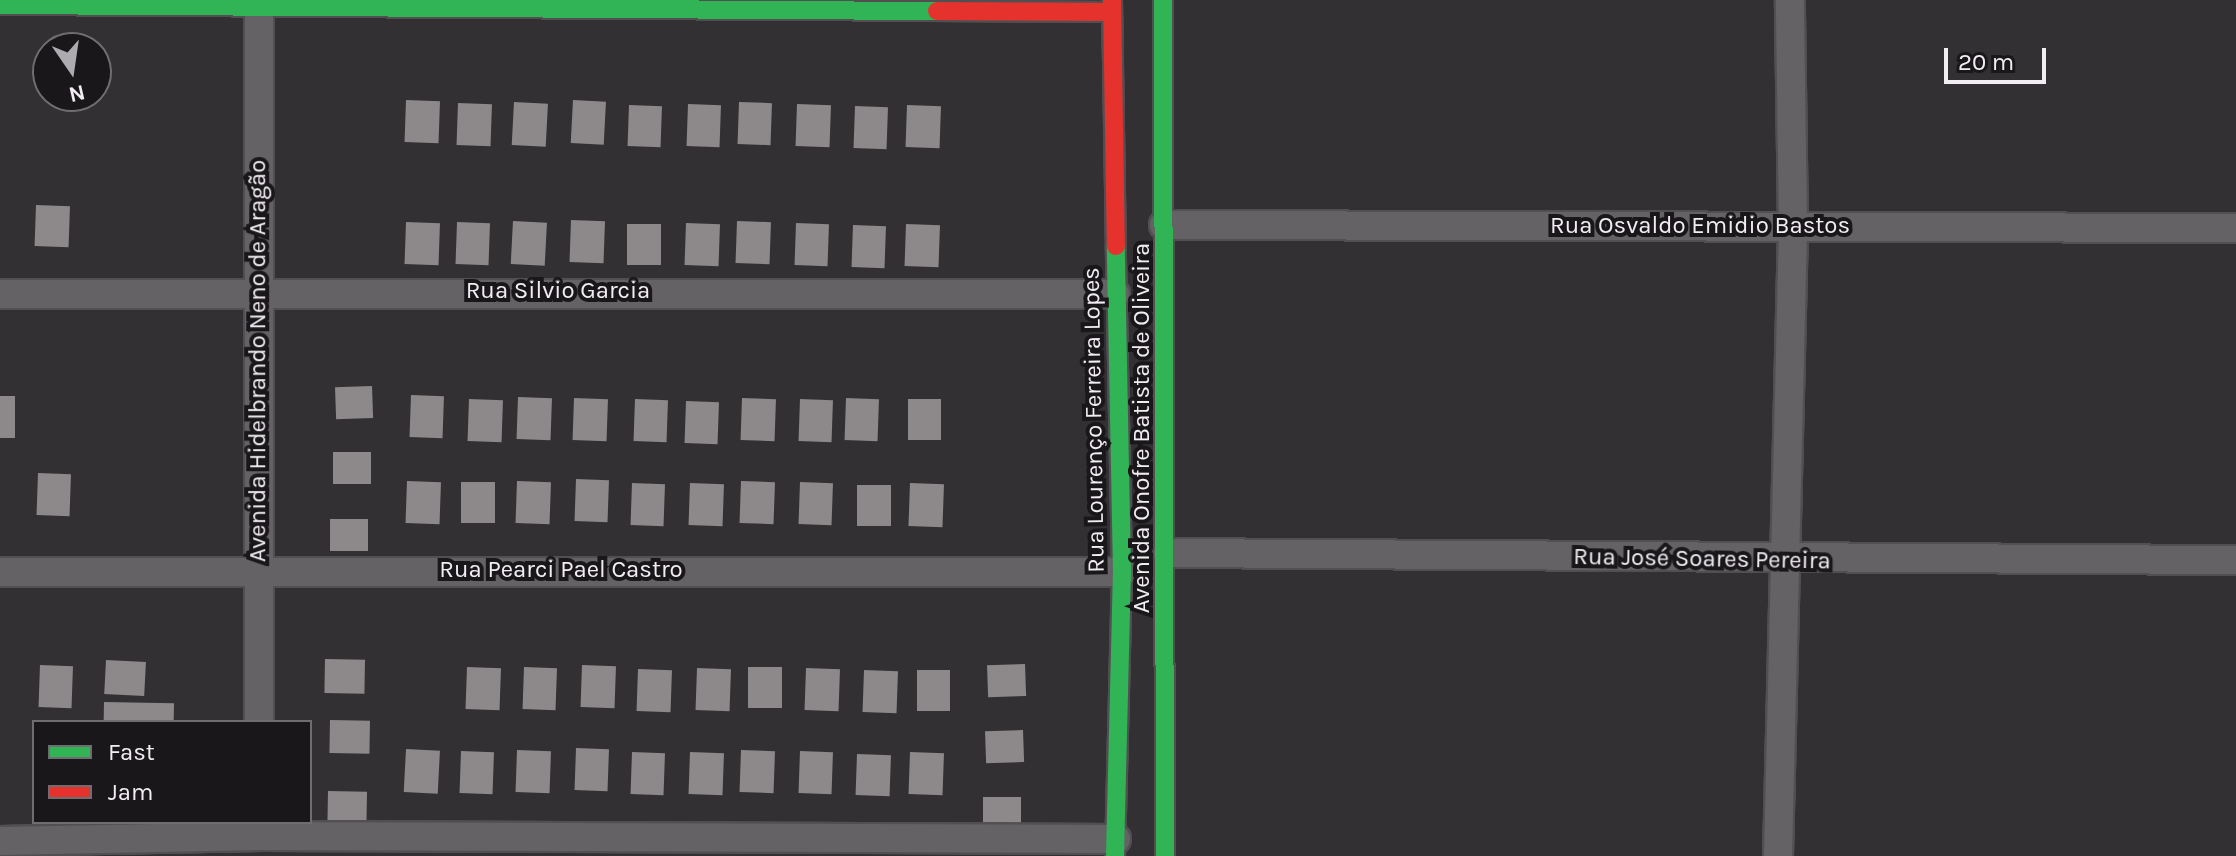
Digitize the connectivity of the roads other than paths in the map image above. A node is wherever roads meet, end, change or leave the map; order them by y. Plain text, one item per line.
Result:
1 (1163, 0) edge
2 (1790, 0) edge
3 (259, 3) edge
4 (0, 5) edge
5 (1112, 6) edge
6 (1164, 225) junction
7 (1793, 227) junction
8 (2236, 228) edge
9 (261, 290) junction
10 (0, 294) edge
11 (1115, 294) junction
12 (1168, 553) junction
13 (1785, 560) junction
14 (2236, 560) edge
15 (256, 569) junction
16 (0, 572) edge
17 (1122, 572) junction
18 (259, 720) edge
19 (262, 838) edge
20 (0, 841) edge
21 (1116, 848) edge
22 (1165, 856) edge
23 (1778, 856) edge

1 - 6 street, Avenida Onofre Batista de Oliveira
2 - 7 street
3 - 4 street
3 - 5 street
3 - 9 street, Avenida Hidelbrando Neno de Aragão
5 - 11 street, Rua Lourenço Ferreira Lopes
6 - 7 street, Rua Osvaldo Emidio Bastos
6 - 12 street, Avenida Onofre Batista de Oliveira
7 - 8 street, Rua Osvaldo Emidio Bastos
7 - 13 street
9 - 10 street, Rua Silvio Garcia
9 - 11 street, Rua Silvio Garcia
9 - 15 street, Avenida Hidelbrando Neno de Aragão
11 - 17 street, Rua Lourenço Ferreira Lopes
12 - 13 street, Rua José Soares Pereira
12 - 22 street, Avenida Onofre Batista de Oliveira
13 - 14 street, Rua José Soares Pereira
13 - 23 street
15 - 16 street, Rua Pearci Pael Castro
15 - 17 street, Rua Pearci Pael Castro
15 - 18 street, Avenida Hidelbrando Neno de Aragão
17 - 21 street, Rua Lourenço Ferreira Lopes
19 - 20 street
19 - 21 street

